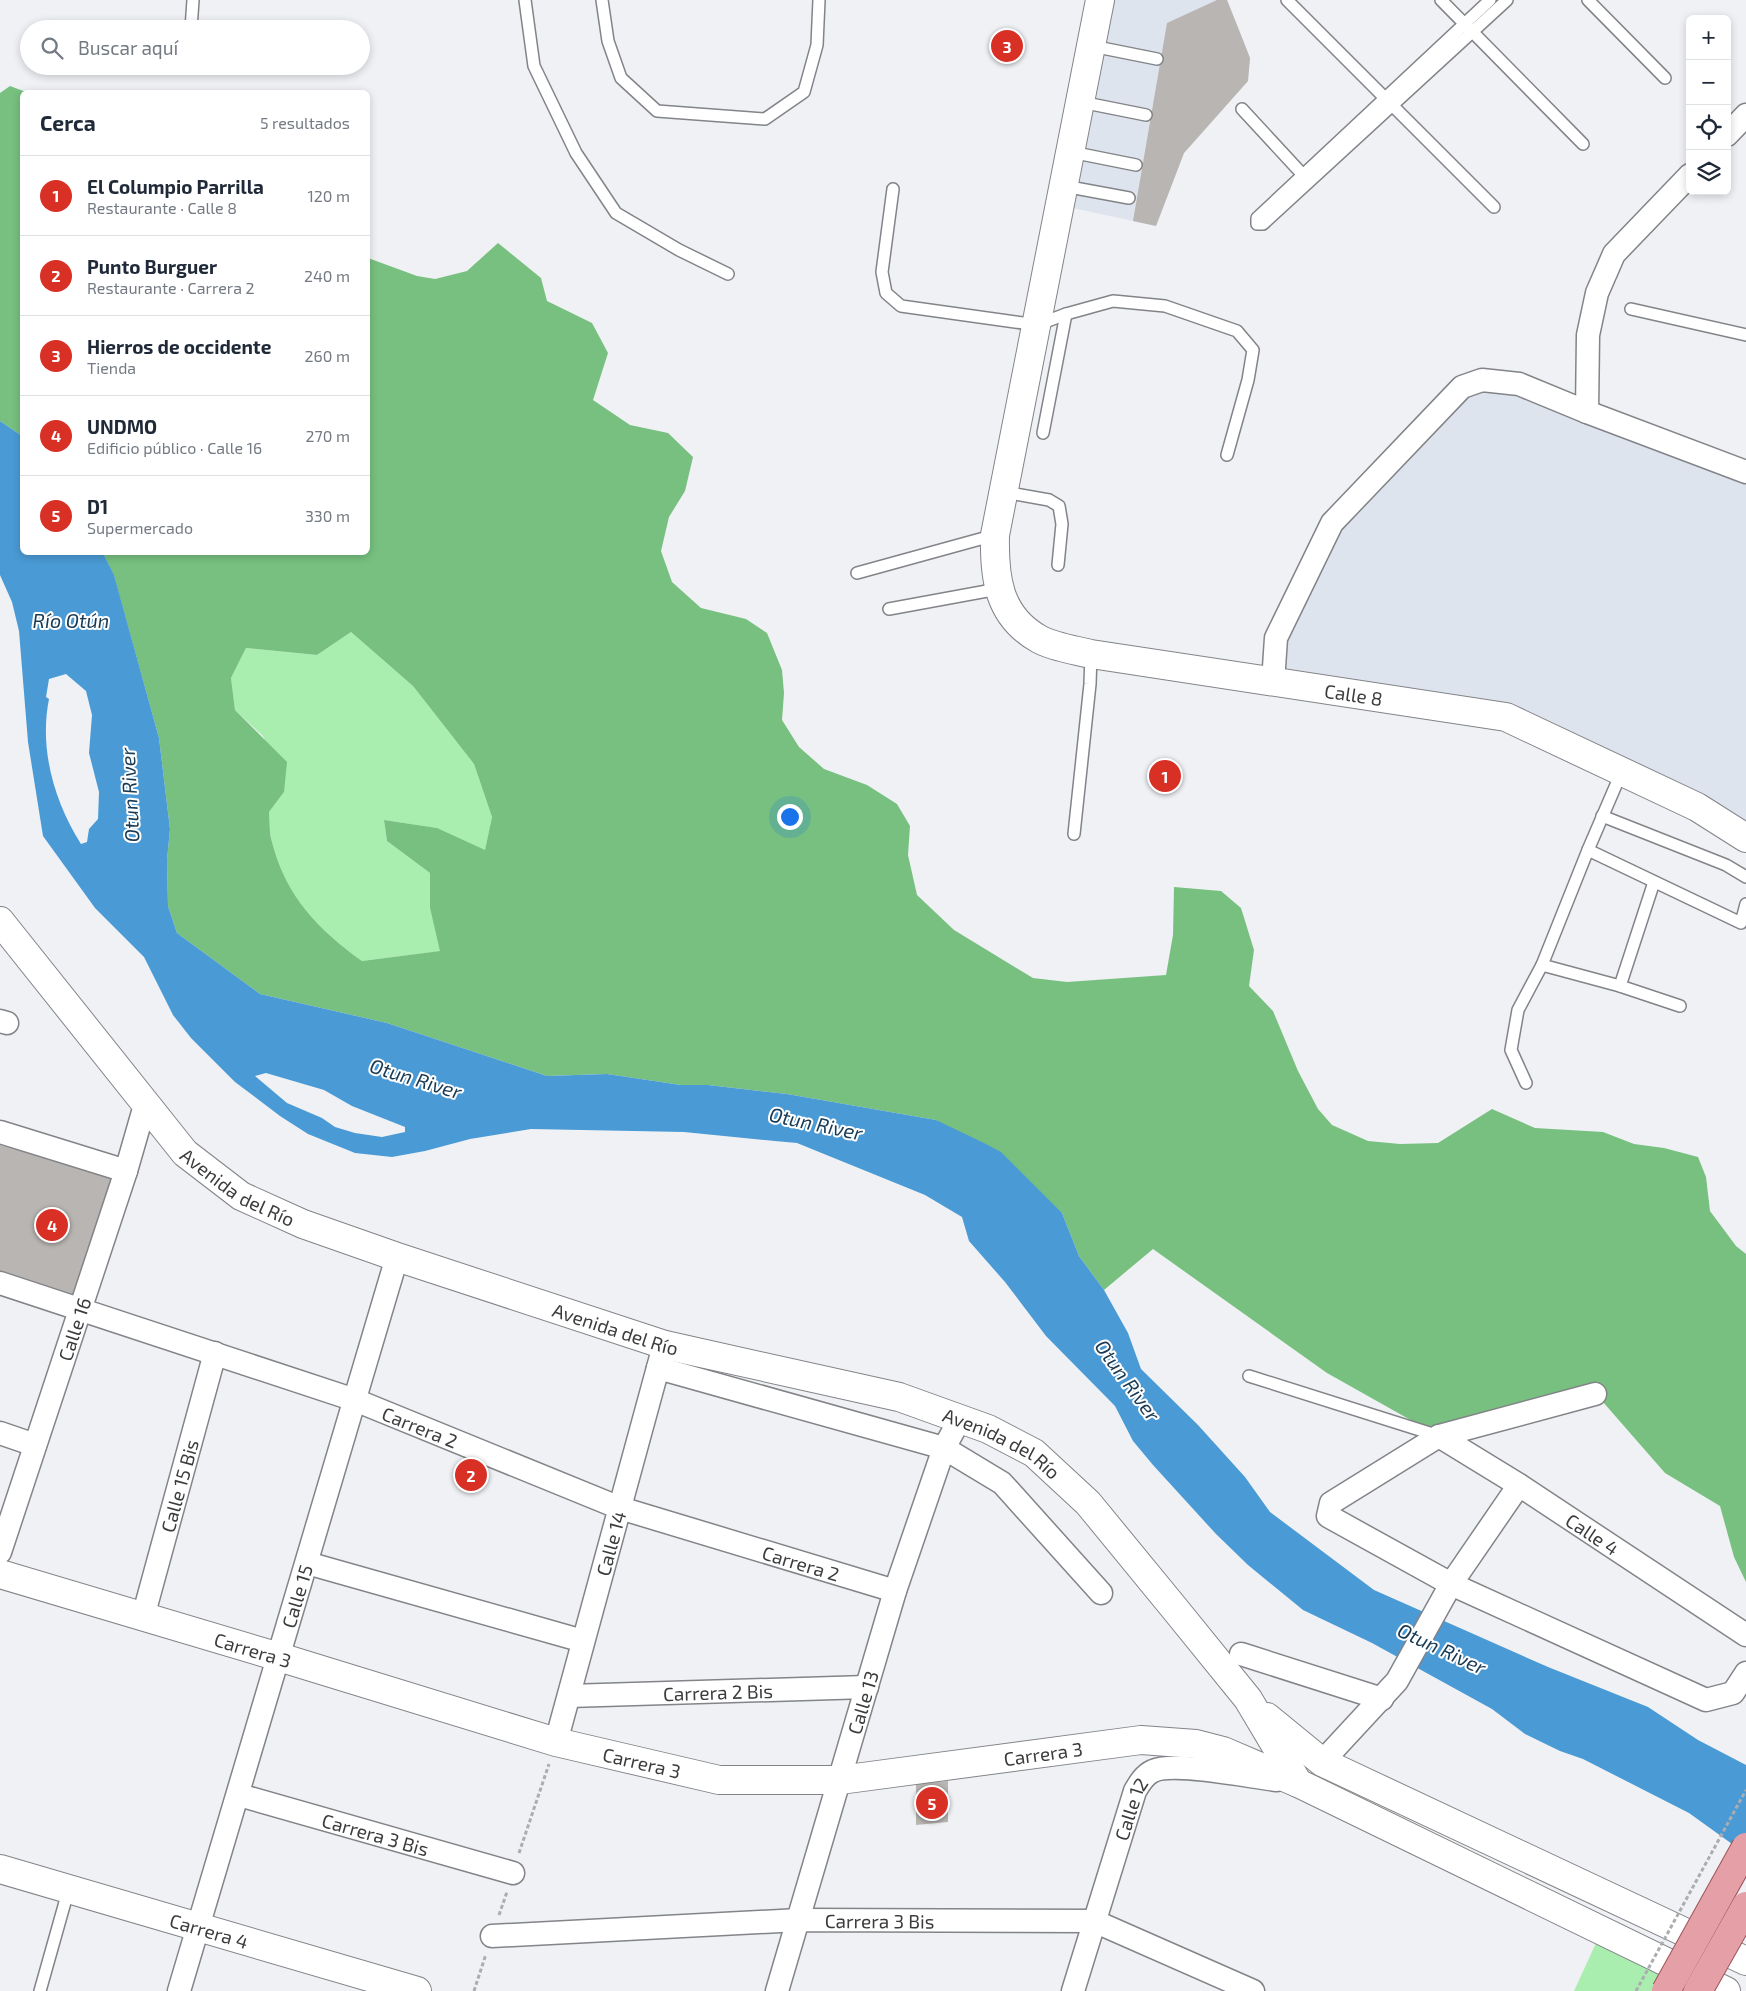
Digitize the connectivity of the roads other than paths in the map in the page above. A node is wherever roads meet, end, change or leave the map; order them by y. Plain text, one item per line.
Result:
1 (193, 0) edge
2 (525, 0) edge
3 (602, 0) edge
4 (819, 0) edge
5 (1100, 0) edge
6 (1287, 0) edge
7 (1441, 0) edge
8 (1490, 0) edge
9 (1507, 0) edge
10 (1588, 0) edge
11 (192, 20) edge
12 (1468, 28) junction
13 (1092, 46) junction
14 (1157, 59) dead end
15 (1665, 78) dead end
16 (1081, 102) junction
17 (1389, 102) junction
18 (1242, 109) dead end
19 (1146, 115) dead end
20 (1746, 115) edge
21 (1731, 131) edge
22 (1583, 144) dead end
23 (1071, 152) junction
24 (1136, 165) dead end
25 (1302, 175) junction
26 (1686, 178) edge
27 (1064, 186) junction
28 (893, 189) dead end
29 (1129, 198) dead end
30 (1494, 207) dead end
31 (728, 274) dead end
32 (1631, 309) dead end
33 (1066, 314) junction
34 (1037, 325) junction
35 (1746, 335) edge
36 (1587, 412) junction
37 (1043, 433) dead end
38 (1226, 455) dead end
39 (1746, 472) edge
40 (1004, 492) junction
41 (995, 535) junction
42 (1058, 565) dead end
43 (858, 573) dead end
44 (1003, 598) junction
45 (889, 609) dead end
46 (1091, 654) junction
47 (1273, 682) junction
48 (1622, 771) junction
49 (1696, 807) junction
50 (1602, 816) junction
51 (1746, 823) edge
52 (1074, 834) dead end
53 (1746, 838) edge
54 (1588, 850) junction
55 (1746, 877) edge
56 (1654, 882) junction
57 (1746, 904) edge
58 (0, 920) edge
59 (1743, 926) edge
60 (1542, 965) junction
61 (1620, 986) junction
62 (1680, 1006) dead end
63 (1526, 1083) dead end
64 (145, 1105) junction
65 (0, 1132) edge
66 (126, 1171) junction
67 (397, 1257) junction
68 (0, 1283) edge
69 (80, 1309) junction
70 (215, 1354) junction
71 (662, 1356) junction
72 (1249, 1376) dead end
73 (1596, 1394) dead end
74 (355, 1400) junction
75 (960, 1419) junction
76 (0, 1433) edge
77 (1439, 1436) junction
78 (35, 1445) junction
79 (944, 1448) junction
80 (1519, 1485) junction
81 (620, 1508) junction
82 (0, 1552) edge
83 (306, 1563) junction
84 (0, 1574) edge
85 (1451, 1584) junction
86 (895, 1591) junction
87 (1101, 1593) dead end
88 (144, 1617) junction
89 (1746, 1635) edge
90 (584, 1641) junction
91 (1241, 1654) dead end
92 (279, 1657) junction
93 (1746, 1673) edge
94 (867, 1687) junction
95 (569, 1696) junction
96 (1248, 1699) junction
97 (1382, 1699) junction
98 (556, 1742) junction
99 (1322, 1762) junction
100 (840, 1780) junction
101 (1298, 1783) junction
102 (239, 1796) junction
103 (1746, 1847) edge
104 (0, 1869) edge
105 (513, 1873) dead end
106 (69, 1888) junction
107 (1746, 1906) edge
108 (800, 1920) junction
109 (1094, 1921) junction
110 (198, 1927) junction
111 (492, 1936) dead end
112 (1746, 1961) edge
113 (1215, 1983) edge
114 (368, 1984) edge
115 (40, 1991) edge
116 (179, 1991) edge
117 (417, 1991) edge
118 (778, 1991) edge
119 (1073, 1991) edge
120 (1253, 1991) edge
121 (1666, 1991) edge
122 (1698, 1991) edge
123 (1726, 1991) edge

1 - 11 lane
2 - 31 lane
3 - 4 lane
5 - 13 main road
6 - 17 lane
7 - 12 lane
8 - 12 lane
9 - 12 lane
10 - 15 lane
12 - 17 lane
12 - 22 lane
13 - 14 lane
13 - 16 main road
16 - 19 lane
16 - 23 main road
17 - 25 lane
17 - 25 lane
17 - 30 lane
18 - 25 lane
20 - 21 street
23 - 24 lane
23 - 27 main road
26 - 36 street
27 - 29 lane
27 - 34 main road
28 - 34 lane
32 - 35 lane
33 - 34 lane
33 - 37 lane
33 - 38 lane
34 - 40 main road
36 - 39 street
36 - 47 street
40 - 41 main road
40 - 42 lane
41 - 43 lane
41 - 44 main road
44 - 45 lane
44 - 46 main road, Calle 8
46 - 47 main road, Calle 8
46 - 52 lane
47 - 48 main road, Calle 8
48 - 49 main road, Calle 8
48 - 50 lane
49 - 51 main road, Calle 8
49 - 53 main road, Calle 8
50 - 54 lane
50 - 55 lane
54 - 56 lane
54 - 60 lane
56 - 59 lane
56 - 61 lane
57 - 59 lane
58 - 64 main road, Avenida del Río
60 - 61 lane
60 - 63 lane
61 - 62 lane
64 - 66 street, Calle 16
64 - 67 main road, Avenida del Río
65 - 66 street
66 - 69 street, Calle 16
67 - 71 main road, Avenida del Río
67 - 74 street, Calle 15
68 - 69 street, Carrera 2
69 - 70 street, Carrera 2
69 - 78 street, Calle 16
70 - 74 street, Carrera 2
70 - 88 street, Calle 15 Bis
71 - 75 main road, Avenida del Río
71 - 79 street
71 - 81 street, Calle 14
72 - 77 lane
73 - 77 street
74 - 81 street, Carrera 2
74 - 83 street, Calle 15
75 - 79 street, Calle 13
75 - 96 main road, Avenida del Río
76 - 78 street
77 - 80 street, Calle 4
77 - 85 street
78 - 82 street, Calle 16
79 - 86 street, Calle 13
79 - 87 street
80 - 85 street
80 - 89 street, Calle 4
81 - 86 street, Carrera 2
81 - 90 street, Calle 14
83 - 90 street
83 - 92 street, Calle 15
84 - 88 main road, Carrera 3
85 - 93 street
85 - 97 street
86 - 94 street, Calle 13
88 - 92 main road, Carrera 3
90 - 95 street, Calle 14
91 - 97 street
92 - 98 main road, Carrera 3
92 - 102 street, Calle 15
94 - 95 street, Carrera 2 Bis
94 - 100 street, Calle 13
95 - 98 street, Calle 14
96 - 99 main road
96 - 101 main road
97 - 99 street
98 - 100 main road, Carrera 3
99 - 112 main road
100 - 101 main road, Carrera 3
100 - 108 street, Calle 13
101 - 109 street, Calle 12
101 - 123 main road, Carrera 3
102 - 105 street, Carrera 3 Bis
102 - 110 street, Calle 15
103 - 121 main road, bridge
104 - 106 main road, Carrera 4
106 - 110 main road, Carrera 4
106 - 115 lane
107 - 122 main road, bridge
108 - 109 street, Carrera 3 Bis
108 - 111 street, Carrera 3 Bis
108 - 118 street, Calle 13
109 - 113 street, Carrera 3 Bis
109 - 119 street, Calle 12
110 - 114 main road, Carrera 4
110 - 116 street, Calle 15
113 - 120 street, Carrera 3 Bis
114 - 117 main road, Carrera 4

